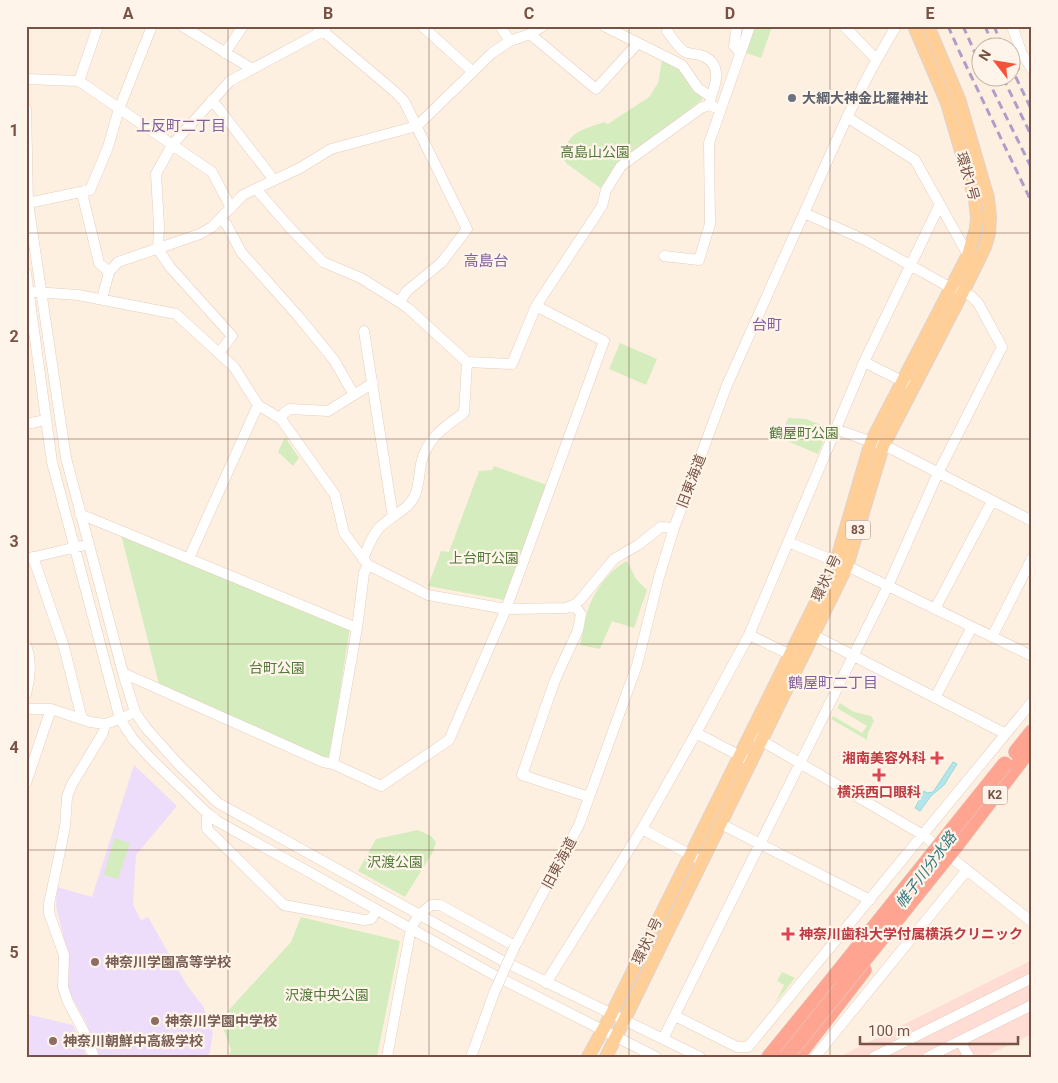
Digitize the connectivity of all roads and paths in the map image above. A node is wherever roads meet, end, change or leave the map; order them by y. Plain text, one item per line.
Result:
1 (98, 26) edge
2 (152, 26) edge
3 (182, 26) edge
4 (243, 26) edge
5 (422, 26) edge
6 (500, 26) edge
7 (543, 26) edge
8 (604, 26) edge
9 (668, 26) edge
10 (737, 26) edge
11 (750, 26) edge
12 (844, 26) edge
13 (896, 26) edge
14 (914, 26) edge
15 (928, 26) edge
16 (1012, 26) edge
17 (322, 28) edge
18 (530, 34) junction
19 (510, 41) junction
20 (638, 43) junction
21 (225, 53) junction
22 (741, 53) junction
23 (877, 60) junction
24 (252, 69) junction
25 (1032, 69) edge
26 (473, 72) junction
27 (26, 80) edge
28 (79, 81) junction
29 (212, 100) junction
30 (710, 101) junction
31 (26, 109) edge
32 (119, 109) junction
33 (721, 110) junction
34 (847, 117) junction
35 (418, 126) junction
36 (172, 145) junction
37 (274, 180) junction
38 (256, 188) junction
39 (82, 193) junction
40 (28, 203) junction
41 (940, 204) junction
42 (231, 208) junction
43 (804, 213) junction
44 (221, 219) junction
45 (158, 248) junction
46 (664, 256) dead end
47 (968, 256) junction
48 (910, 266) junction
49 (109, 272) junction
50 (26, 273) edge
51 (957, 290) junction
52 (28, 291) edge
53 (41, 292) junction
54 (102, 300) junction
55 (399, 302) junction
56 (536, 306) junction
57 (364, 331) dead end
58 (219, 353) junction
59 (468, 362) junction
60 (864, 362) junction
61 (373, 383) junction
62 (908, 385) junction
63 (354, 395) junction
64 (258, 405) junction
65 (281, 418) junction
66 (46, 420) junction
67 (26, 424) edge
68 (835, 429) junction
69 (877, 444) junction
70 (938, 472) junction
71 (992, 501) junction
72 (80, 514) junction
73 (393, 517) junction
74 (1032, 521) edge
75 (674, 528) junction
76 (788, 542) junction
77 (89, 544) junction
78 (74, 548) junction
79 (30, 558) edge
80 (189, 558) junction
81 (1032, 558) edge
82 (366, 562) junction
83 (841, 564) junction
84 (888, 586) junction
85 (574, 605) junction
86 (506, 609) junction
87 (935, 609) junction
88 (972, 627) junction
89 (357, 628) junction
90 (808, 632) junction
91 (749, 635) junction
92 (992, 637) junction
93 (26, 645) edge
94 (854, 656) junction
95 (1032, 656) edge
96 (795, 657) junction
97 (123, 673) junction
98 (26, 694) edge
99 (936, 698) junction
100 (26, 699) edge
101 (1032, 702) edge
102 (27, 709) edge
103 (51, 709) junction
104 (135, 712) junction
105 (82, 719) junction
106 (120, 719) junction
107 (105, 724) junction
108 (1032, 732) edge
109 (696, 733) junction
110 (750, 734) junction
111 (1006, 734) junction
112 (762, 741) junction
113 (1032, 746) edge
114 (1032, 751) edge
115 (739, 755) junction
116 (751, 762) junction
117 (801, 763) junction
118 (333, 764) junction
119 (26, 783) edge
120 (589, 798) junction
121 (207, 814) junction
122 (721, 824) junction
123 (642, 829) junction
124 (926, 837) junction
125 (958, 843) junction
126 (760, 844) junction
127 (690, 854) junction
128 (702, 861) junction
129 (963, 868) junction
130 (870, 900) junction
131 (377, 910) junction
132 (419, 915) junction
133 (898, 919) junction
134 (1032, 922) edge
135 (411, 928) junction
136 (515, 946) junction
137 (836, 976) junction
138 (1032, 978) edge
139 (546, 983) junction
140 (1032, 1005) edge
141 (611, 1015) junction
142 (675, 1016) junction
143 (624, 1020) junction
144 (603, 1029) junction
145 (616, 1036) junction
146 (663, 1038) junction
147 (960, 1041) junction
148 (94, 1057) edge
149 (387, 1057) edge
150 (471, 1057) edge
151 (588, 1057) edge
152 (606, 1057) edge
153 (656, 1057) edge
154 (700, 1057) edge
155 (769, 1057) edge
156 (773, 1057) edge
157 (786, 1057) edge
158 (797, 1057) edge
159 (815, 1057) edge
160 (874, 1057) edge
161 (928, 1057) edge
162 (968, 1057) edge

1 - 28 street
2 - 32 street
3 - 21 street
4 - 21 street
5 - 26 street
6 - 19 street
7 - 18 street
8 - 20 street
9 - 30 street
10 - 22 street
11 - 22 street
12 - 23 street
13 - 23 street, 旧東海道
14 - 47 main road, 環状1号 / 83
15 - 51 main road, 環状1号 / 83
16 - 25 street
17 - 24 street
17 - 35 street
18 - 19 street
18 - 20 street
19 - 26 street
20 - 30 street
21 - 24 street
22 - 33 street
23 - 34 street, 旧東海道
24 - 29 street
26 - 35 street
27 - 28 street
28 - 32 street
29 - 36 street
29 - 37 street
30 - 33 street
30 - 56 street
31 - 40 street
32 - 36 street
32 - 39 street
33 - 46 street
34 - 41 street
34 - 43 street, 旧東海道
35 - 37 street
35 - 55 street
36 - 42 street
36 - 45 street
37 - 38 street
38 - 42 street
38 - 55 street
39 - 40 street
39 - 49 street
40 - 53 street
41 - 47 street
41 - 48 street
42 - 44 street
43 - 48 street
43 - 75 street, 旧東海道
44 - 45 street
44 - 63 street
45 - 49 street
45 - 58 street
47 - 51 main road, 環状1号 / 83
48 - 51 street
48 - 60 street
49 - 54 street
50 - 52 street
51 - 62 main road, 環状1号 / 83
51 - 70 street
52 - 53 street
52 - 66 street
53 - 54 street
53 - 72 street
54 - 58 street
55 - 59 street
56 - 59 street
56 - 86 street
57 - 61 street
58 - 64 street
59 - 73 street
60 - 62 street
60 - 68 street
61 - 63 street
61 - 73 street
62 - 69 main road, 環状1号 / 83
63 - 65 street
64 - 65 street
64 - 80 street
65 - 82 street
66 - 67 street
66 - 78 street
68 - 69 street
68 - 76 street
69 - 70 street
69 - 83 main road, 環状1号 / 83
70 - 71 street
70 - 84 street
71 - 74 street
71 - 87 street
72 - 77 street
72 - 80 street
73 - 82 street
75 - 85 street
75 - 120 street, 旧東海道
76 - 83 street
76 - 91 street
77 - 78 street
77 - 97 street
78 - 79 street
78 - 106 street
79 - 105 street
80 - 89 street
81 - 92 street
82 - 86 street
82 - 89 street
83 - 84 street
83 - 90 main road, 環状1号 / 83
84 - 87 street
84 - 94 street
85 - 86 street
85 - 120 street
86 - 118 street
87 - 88 street
88 - 92 street
88 - 99 street
89 - 118 street
90 - 94 street
90 - 96 main road, 環状1号 / 83
91 - 96 street
91 - 109 street
92 - 95 street
93 - 98 street
94 - 99 street
94 - 117 street
96 - 110 main road, 環状1号 / 83
96 - 112 main road, 環状1号 / 83
97 - 104 street
97 - 118 street
99 - 111 street
100 - 102 street
101 - 111 street
102 - 103 street
103 - 105 street
103 - 119 street
104 - 106 street
104 - 132 street
105 - 107 street
106 - 107 street
106 - 121 street
107 - 148 street
108 - 137 highway, K2, bridge
109 - 115 street
109 - 123 street
110 - 112 street
110 - 115 main road, 環状1号 / 83
111 - 124 street
112 - 116 main road, 環状1号 / 83
112 - 117 street
113 - 125 highway, K2
114 - 125 highway, K2
115 - 116 street
115 - 127 main road, 環状1号 / 83
116 - 122 main road, 環状1号 / 83
117 - 124 street
117 - 126 street
120 - 136 street, 旧東海道
121 - 131 street
121 - 131 street
122 - 126 street
122 - 128 main road, 環状1号 / 83
123 - 127 street
123 - 139 street
124 - 129 street, bridge
124 - 130 street
125 - 133 highway, K2, bridge
126 - 130 street
126 - 142 street
127 - 128 street
127 - 141 main road, 環状1号 / 83
128 - 143 main road, 環状1号 / 83
129 - 134 street
129 - 159 street
130 - 142 street
131 - 135 street
132 - 135 street
132 - 136 street
132 - 139 street
133 - 157 highway, K2, bridge
133 - 158 highway, bridge
135 - 144 street
135 - 149 street
136 - 150 street, 旧東海道, bridge
137 - 155 highway
137 - 156 highway, K2
138 - 160 street
139 - 141 street
140 - 147 street
141 - 143 street
141 - 144 main road, 環状1号 / 83
142 - 146 street
143 - 145 main road, 環状1号 / 83
143 - 146 street
144 - 145 street
144 - 151 main road, 環状1号 / 83
145 - 152 main road, 環状1号 / 83
145 - 153 street
146 - 154 street
147 - 161 street
147 - 162 street

